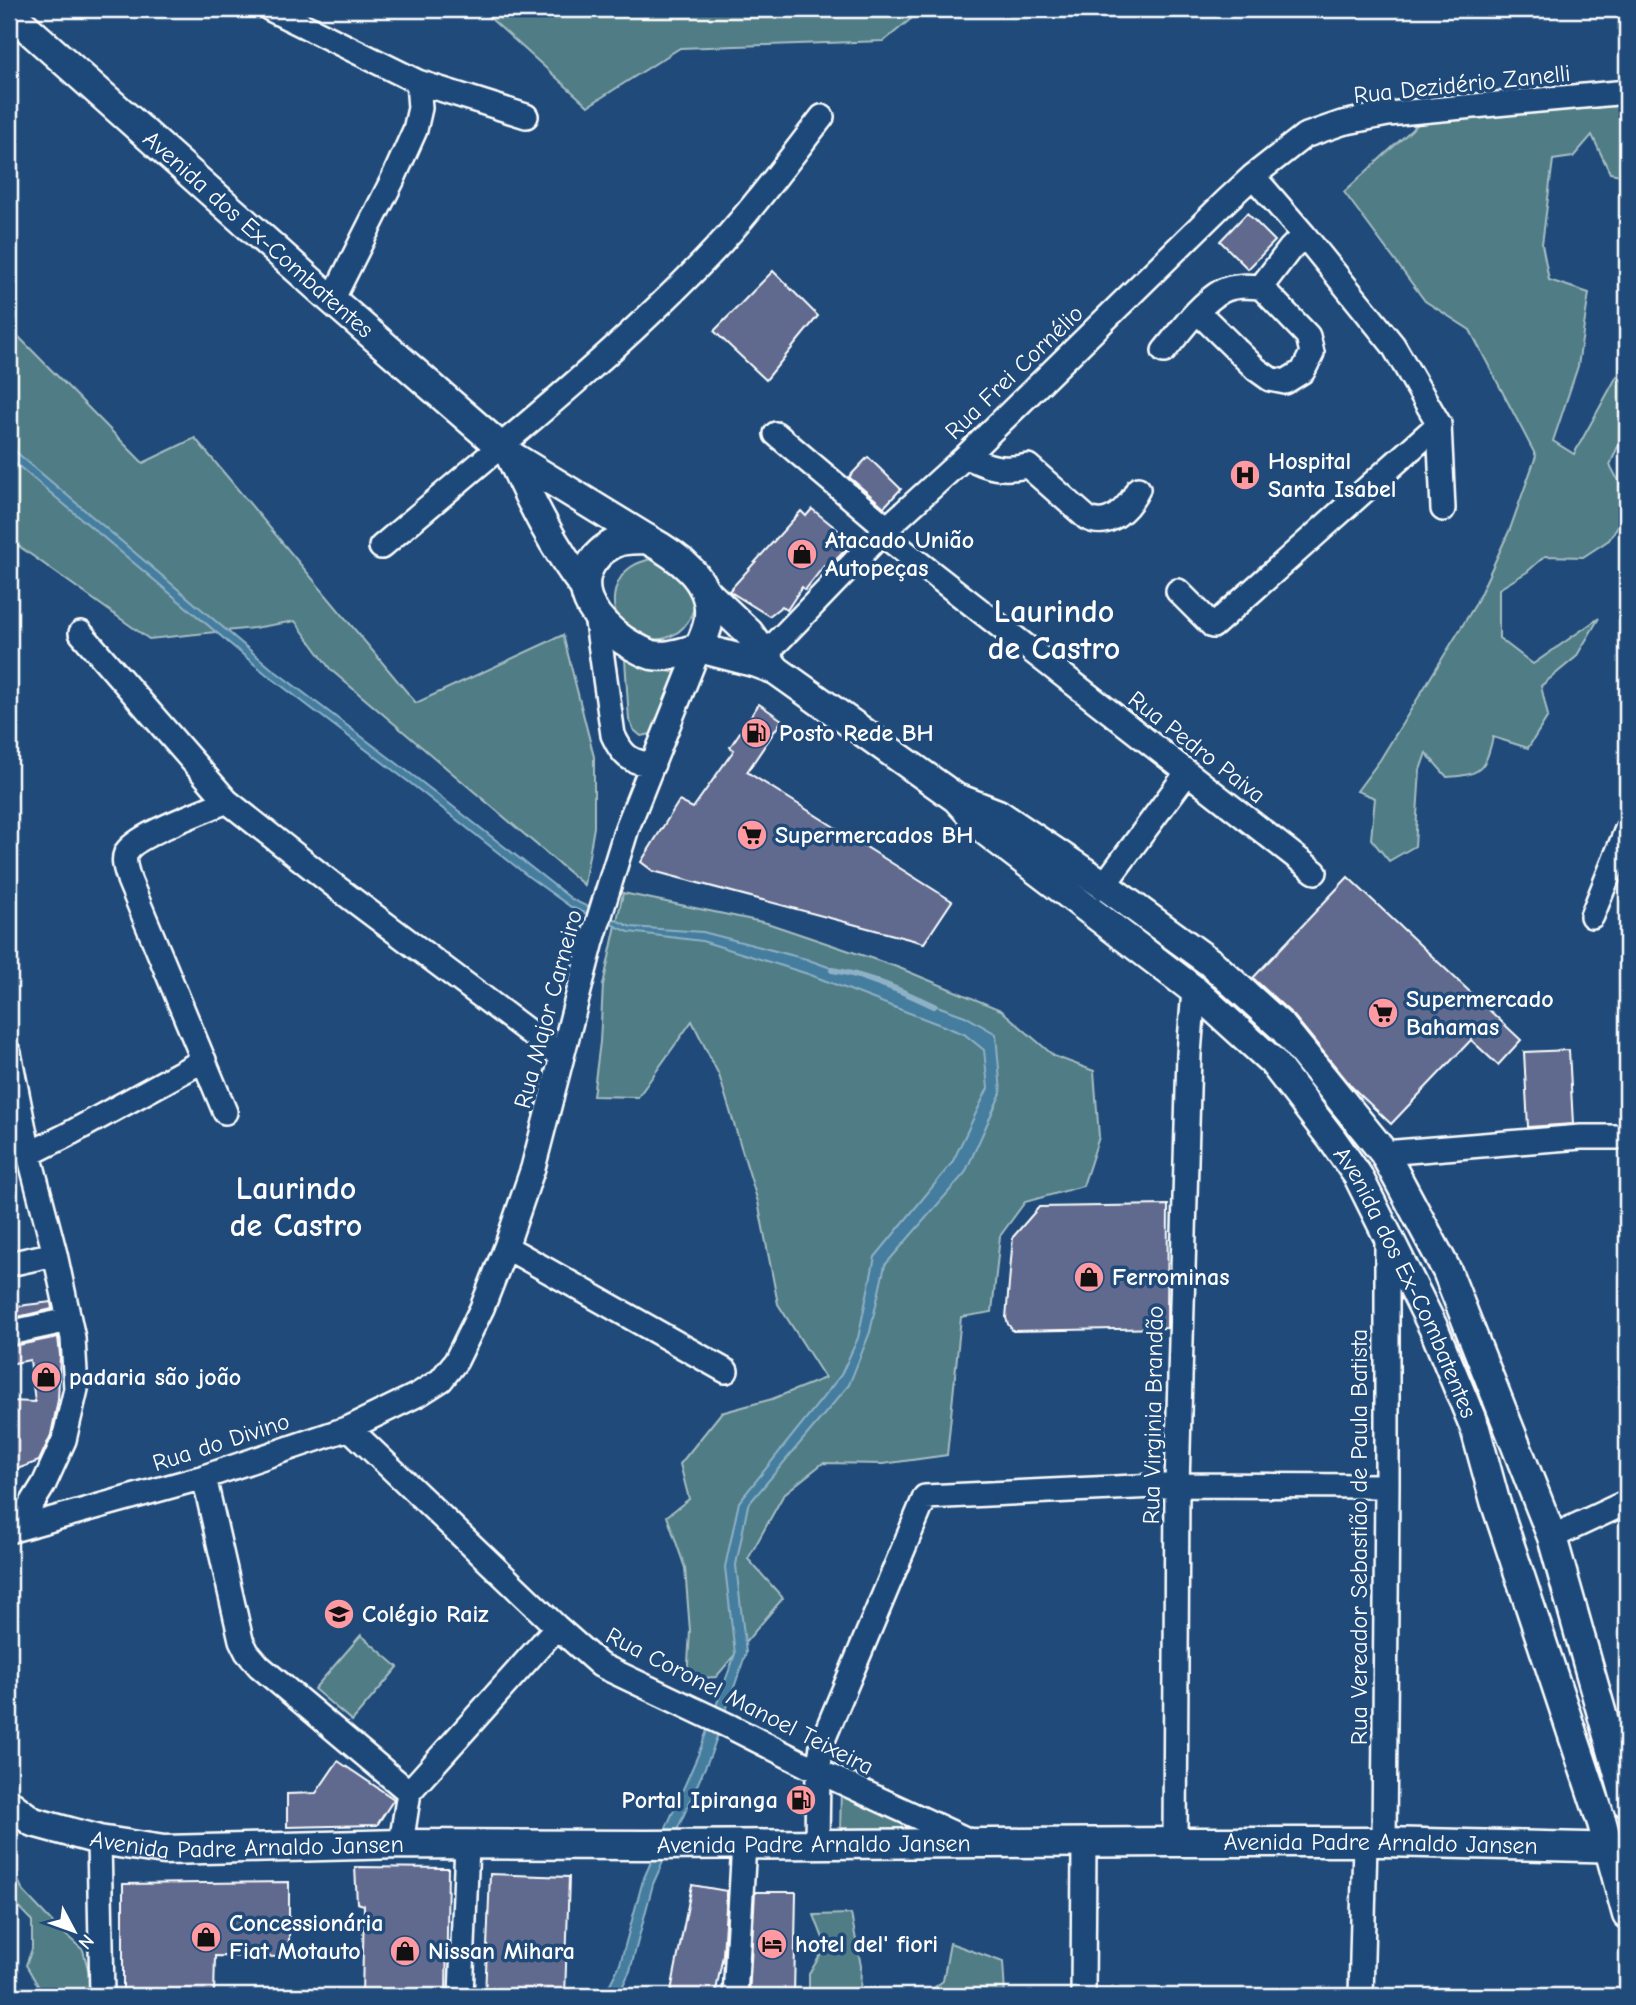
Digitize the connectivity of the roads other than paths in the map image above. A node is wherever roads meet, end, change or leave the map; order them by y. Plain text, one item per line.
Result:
1 (270, 9) edge
2 (9, 12) edge
3 (418, 82) junction
4 (1627, 92) edge
5 (526, 116) dead end
6 (822, 117) dead end
7 (1304, 136) joint
8 (1253, 176) junction
9 (1304, 235) junction
10 (1261, 287) junction
11 (332, 300) junction
12 (1198, 312) junction
13 (1164, 351) dead end
14 (1439, 425) junction
15 (776, 434) dead end
16 (505, 450) junction
17 (966, 456) junction
18 (1138, 489) dead end
19 (1443, 509) dead end
20 (884, 531) junction
21 (647, 539) junction
22 (382, 547) dead end
23 (585, 588) junction
24 (1178, 591) dead end
25 (706, 592) junction
26 (596, 615) junction
27 (81, 633) dead end
28 (699, 648) junction
29 (766, 651) junction
30 (653, 764) junction
31 (1187, 773) junction
32 (956, 798) junction
33 (227, 801) junction
34 (1626, 835) edge
35 (1315, 872) dead end
36 (1104, 885) junction
37 (1592, 916) dead end
38 (1194, 990) junction
39 (9, 1053) edge
40 (561, 1056) junction
41 (204, 1060) junction
42 (225, 1112) dead end
43 (1627, 1137) edge
44 (1384, 1153) junction
45 (29, 1154) junction
46 (1387, 1233) junction
47 (506, 1247) junction
48 (55, 1254) junction
49 (9, 1264) edge
50 (69, 1320) junction
51 (9, 1333) edge
52 (726, 1371) dead end
53 (441, 1380) joint
54 (349, 1427) junction
55 (204, 1477) junction
56 (1177, 1486) junction
57 (1387, 1486) junction
58 (1627, 1502) edge
59 (12, 1530) edge
60 (1552, 1537) junction
61 (557, 1627) junction
62 (818, 1771) junction
63 (409, 1792) junction
64 (1627, 1803) edge
65 (9, 1804) edge
66 (99, 1840) junction
67 (1175, 1842) junction
68 (1374, 1842) junction
69 (817, 1843) junction
70 (401, 1844) junction
71 (467, 1844) junction
72 (744, 1844) junction
73 (977, 1844) junction
74 (1084, 1844) junction
75 (1618, 1848) edge
76 (1625, 1894) edge
77 (102, 1996) edge
78 (461, 1996) edge
79 (736, 1996) edge
80 (1083, 1996) edge
81 (1361, 1996) edge

1 - 3 street
2 - 11 main road, Avenida dos Ex-Combatentes
3 - 5 street
3 - 11 street
4 - 7 street, Rua Dezidério Zanelli
6 - 16 street
7 - 8 street, Rua Frei Cornélio
8 - 9 street
8 - 17 street, Rua Frei Cornélio
9 - 10 street
9 - 14 street
10 - 12 street
10 - 12 street
11 - 16 main road, Avenida dos Ex-Combatentes
12 - 13 street
14 - 19 street
14 - 24 street
15 - 20 street, Rua Pedro Paiva
16 - 21 main road, Avenida dos Ex-Combatentes
16 - 22 street
16 - 23 main road, Avenida dos Ex-Combatentes
17 - 18 street
17 - 20 street, Rua Frei Cornélio
20 - 29 street, Rua Frei Cornélio
20 - 31 street, Rua Pedro Paiva
21 - 23 main road
21 - 25 main road
23 - 26 main road
25 - 28 main road
25 - 29 main road, Avenida dos Ex-Combatentes
26 - 28 main road
26 - 30 street
27 - 33 street
28 - 29 main road, Avenida dos Ex-Combatentes
28 - 30 street, Rua Major Carneiro
29 - 32 main road, Avenida dos Ex-Combatentes
30 - 40 street, Rua Major Carneiro
31 - 35 street, Rua Pedro Paiva
31 - 36 street
32 - 36 main road, Avenida dos Ex-Combatentes
32 - 38 main road, Avenida dos Ex-Combatentes
33 - 40 street
33 - 41 street
34 - 37 street
36 - 44 main road, Avenida dos Ex-Combatentes
38 - 46 main road, Avenida dos Ex-Combatentes
38 - 56 street, Rua Virginia Brandão
39 - 45 street
40 - 47 street, Rua Major Carneiro
41 - 42 street
41 - 45 street
43 - 44 street
44 - 60 main road, Avenida dos Ex-Combatentes
45 - 48 street
46 - 57 street, Rua Vereador Sebastião de Paula Batista
46 - 75 main road, Avenida dos Ex-Combatentes
47 - 52 street
47 - 53 street, Rua Major Carneiro
48 - 49 street
48 - 50 street
50 - 51 street
50 - 59 street
53 - 54 street, Rua do Divino
54 - 55 street, Rua do Divino
54 - 61 street, Rua Coronel Manoel Teixeira
55 - 59 street, Rua do Divino
55 - 63 street
56 - 57 street
56 - 62 street
56 - 67 street, Rua Virginia Brandão
57 - 68 street, Rua Vereador Sebastião de Paula Batista
58 - 60 street
60 - 64 main road, Avenida dos Ex-Combatentes
61 - 62 street, Rua Coronel Manoel Teixeira
61 - 63 street
62 - 69 street
62 - 73 street, Rua Coronel Manoel Teixeira
63 - 70 street
65 - 66 main road, Avenida Padre Arnaldo Jansen
66 - 70 main road, Avenida Padre Arnaldo Jansen
66 - 77 street
67 - 68 main road, Avenida Padre Arnaldo Jansen
67 - 74 main road, Avenida Padre Arnaldo Jansen
68 - 75 main road, Avenida Padre Arnaldo Jansen
68 - 81 street, Rua Vereador Sebastião de Paula Batista
69 - 72 main road, Avenida Padre Arnaldo Jansen
69 - 73 main road, Avenida Padre Arnaldo Jansen
70 - 71 main road, Avenida Padre Arnaldo Jansen
71 - 72 main road, Avenida Padre Arnaldo Jansen
71 - 78 street
72 - 79 street
73 - 74 main road, Avenida Padre Arnaldo Jansen
74 - 80 street
75 - 76 main road, Avenida dos Ex-Combatentes

